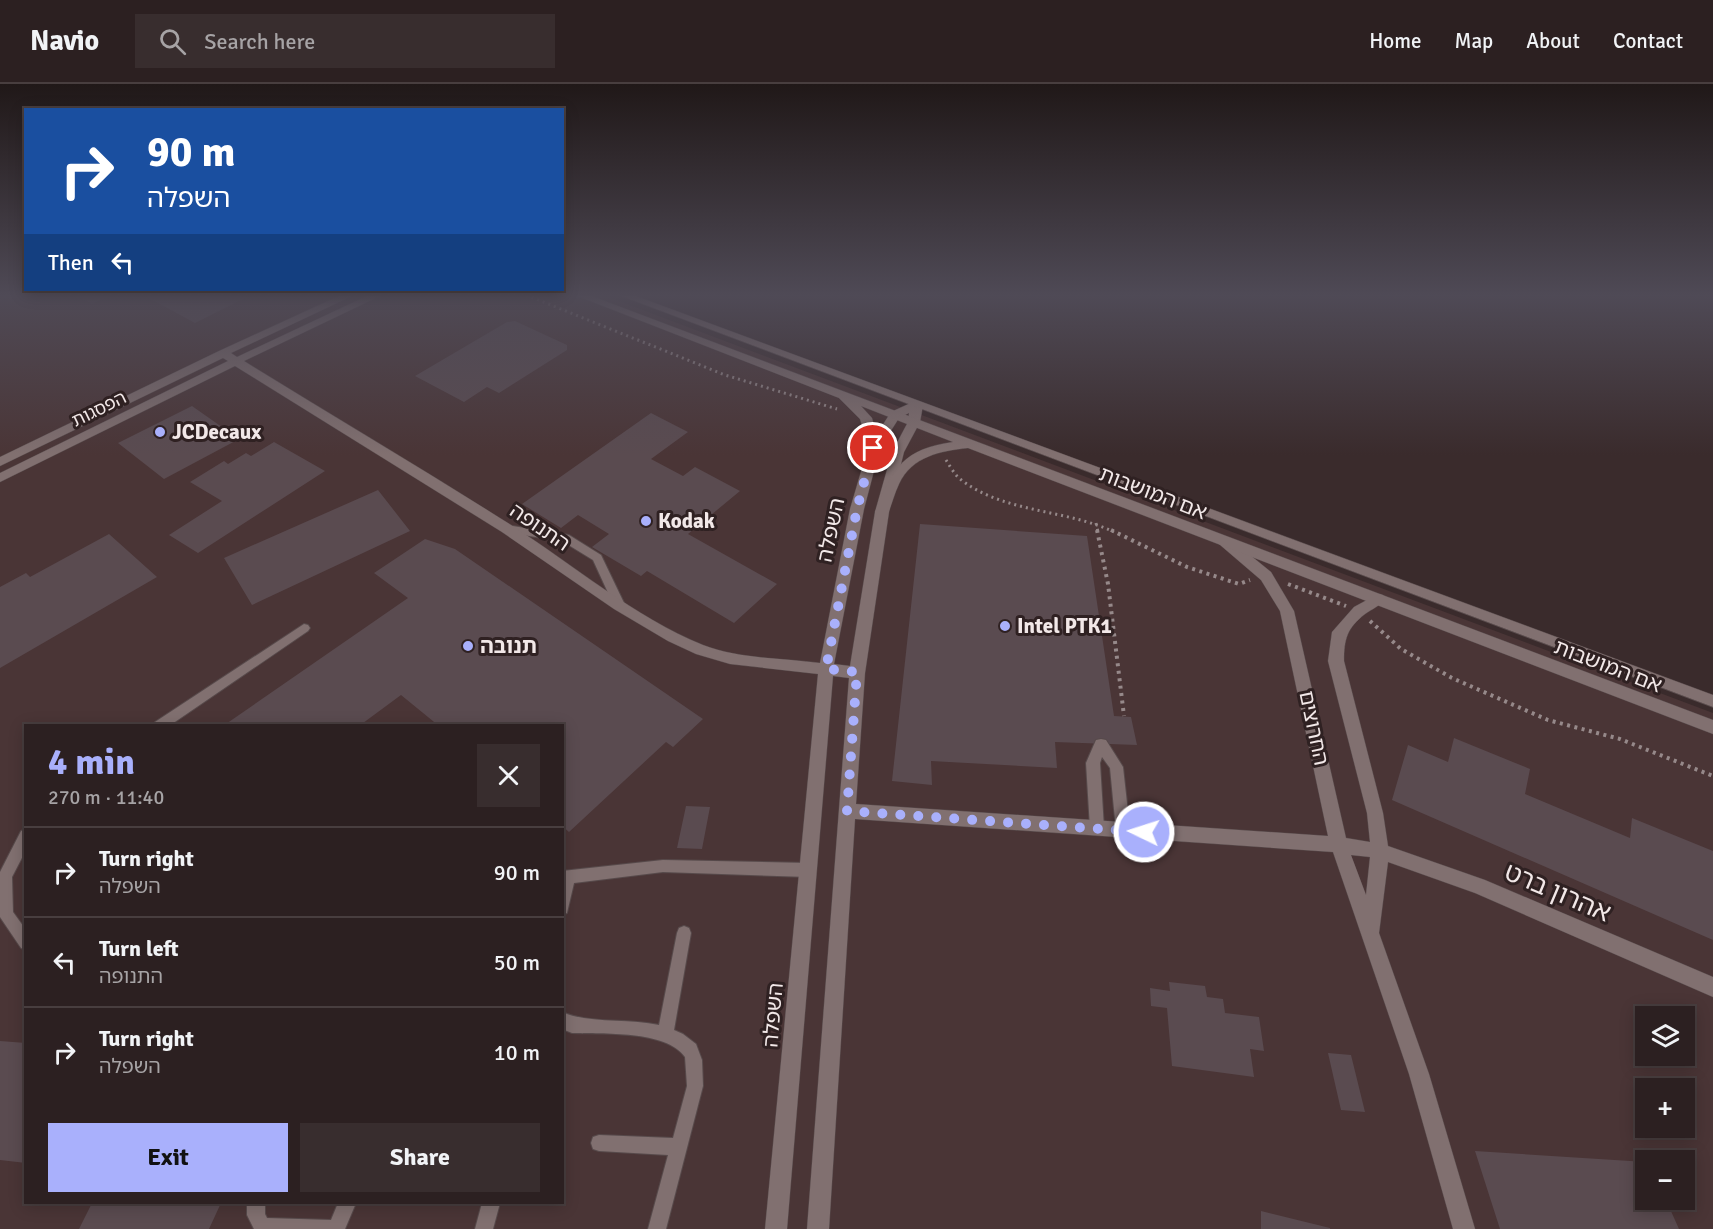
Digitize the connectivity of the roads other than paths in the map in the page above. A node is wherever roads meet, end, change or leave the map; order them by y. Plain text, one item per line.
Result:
1 (233, 348) edge
2 (263, 348) edge
3 (721, 348) edge
4 (766, 348) edge
5 (223, 353) junction
6 (234, 362) junction
7 (841, 394) junction
8 (917, 405) junction
9 (895, 415) junction
10 (914, 422) junction
11 (969, 444) junction
12 (873, 448) junction
13 (0, 462) edge
14 (0, 478) edge
15 (882, 512) junction
16 (507, 529) junction
17 (1224, 541) junction
18 (1378, 599) junction
19 (619, 605) junction
20 (304, 628) dead end
21 (826, 669) junction
22 (857, 672) junction
23 (1713, 701) edge
24 (162, 724) edge
25 (1713, 727) edge
26 (847, 811) junction
27 (1097, 828) junction
28 (1123, 830) junction
29 (24, 839) edge
30 (1339, 845) junction
31 (1380, 851) junction
32 (808, 870) junction
33 (3, 878) edge
34 (565, 878) edge
35 (684, 933) dead end
36 (1370, 936) junction
37 (24, 940) edge
38 (1713, 987) edge
39 (564, 1021) edge
40 (665, 1033) junction
41 (599, 1143) dead end
42 (679, 1147) junction
43 (256, 1204) edge
44 (346, 1204) edge
45 (492, 1204) edge
46 (334, 1229) edge
47 (484, 1229) edge
48 (657, 1229) edge
49 (776, 1229) edge
50 (818, 1229) edge
51 (1464, 1229) edge

1 - 5 street, הפסגות
2 - 6 street, הפסגות
3 - 7 street, אם המושבות
4 - 8 street, אם המושבות
5 - 6 street, התנופה
5 - 13 street, הפסגות
6 - 14 street, הפסגות
6 - 16 street, התנופה
7 - 9 street, אם המושבות
7 - 12 street
8 - 9 street
8 - 10 street
8 - 23 street, אם המושבות
9 - 10 street, אם המושבות
9 - 12 street, השפלה
10 - 11 street, אם המושבות
10 - 15 street
11 - 15 street
11 - 17 street, אם המושבות
12 - 21 street, השפלה
15 - 22 street
16 - 19 street, התנופה
16 - 19 lane
17 - 18 street, אם המושבות
17 - 30 street, החרוצים
18 - 25 street, אם המושבות
18 - 31 street, החרוצים
19 - 21 street, התנופה
20 - 24 lane
21 - 22 street, התנופה
21 - 32 street, השפלה
22 - 26 street
26 - 27 street, אהרון ברט
26 - 50 street
27 - 28 street, אהרון ברט
27 - 28 lane
28 - 30 street, אהרון ברט
29 - 33 lane
30 - 31 street, אהרון ברט
30 - 36 street, החרוצים
31 - 36 street, החרוצים
31 - 38 street, אהרון ברט
32 - 34 lane
32 - 49 street, השפלה
33 - 37 lane
35 - 40 lane
36 - 51 street, החרוצים
39 - 40 lane
40 - 42 lane
41 - 42 lane
42 - 48 lane
43 - 46 lane
44 - 46 lane
45 - 47 lane

